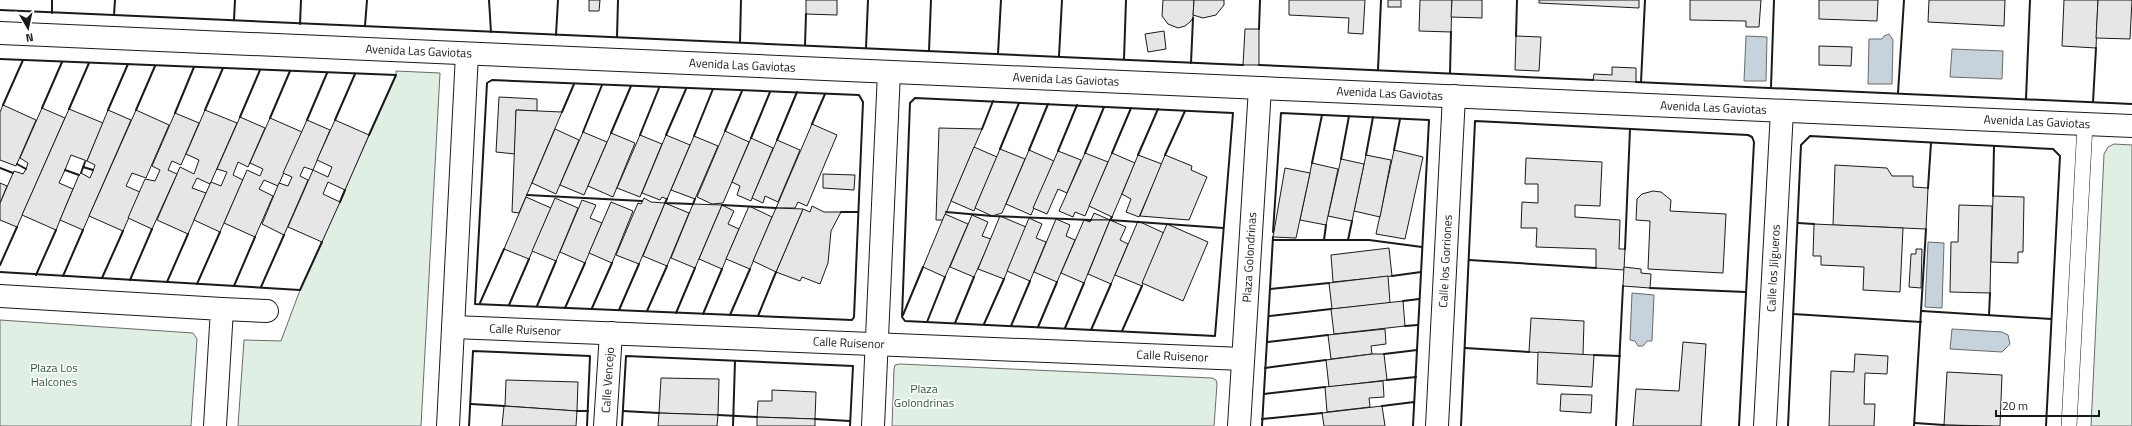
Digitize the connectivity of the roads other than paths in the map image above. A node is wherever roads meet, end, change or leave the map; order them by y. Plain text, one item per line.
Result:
1 (0, 33) edge
2 (467, 54) junction
3 (888, 72) junction
4 (1260, 88) junction
5 (1454, 96) junction
6 (1782, 111) junction
7 (2085, 124) junction
8 (2132, 126) edge
9 (0, 296) edge
10 (222, 309) junction
11 (267, 311) dead end
12 (453, 327) junction
13 (611, 333) junction
14 (877, 344) junction
15 (1243, 359) junction
16 (215, 426) edge
17 (448, 426) edge
18 (605, 426) edge
19 (873, 426) edge
20 (1239, 426) edge
21 (1437, 426) edge
22 (1765, 426) edge
23 (2069, 426) edge

1 - 2 street, Avenida Las Gaviotas
2 - 3 street, Avenida Las Gaviotas
2 - 12 street
3 - 4 street, Avenida Las Gaviotas
3 - 14 street
4 - 5 street, Avenida Las Gaviotas
4 - 15 street, Plaza Golondrinas
5 - 6 street, Avenida Las Gaviotas
5 - 21 street, Calle los Gorriones
6 - 7 street, Avenida Las Gaviotas
6 - 22 street, Calle los Jilgueros
7 - 8 street, Avenida Las Gaviotas
7 - 23 lane
9 - 10 street
10 - 11 street
10 - 16 street
12 - 13 street, Calle Ruisenor
12 - 17 street
13 - 14 street, Calle Ruisenor
13 - 18 street, Calle Vencejo
14 - 15 street, Calle Ruisenor
14 - 19 street
15 - 20 street, Plaza Golondrinas

